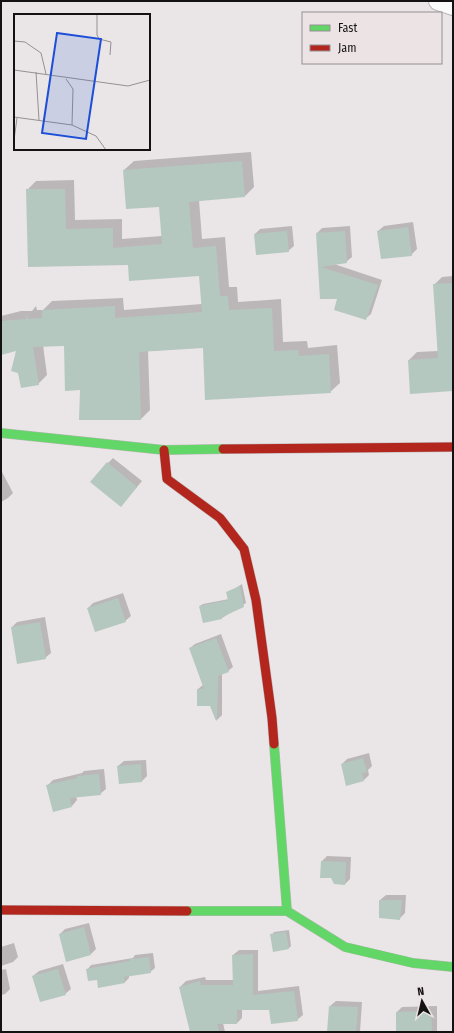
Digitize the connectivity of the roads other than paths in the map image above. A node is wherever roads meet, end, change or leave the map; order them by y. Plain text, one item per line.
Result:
1 (438, 1) edge
2 (453, 6) edge
3 (1, 433) edge
4 (453, 447) edge
5 (164, 450) junction
6 (1, 910) edge
7 (287, 911) junction
8 (453, 967) edge

1 - 2 street
3 - 5 street
4 - 5 street
5 - 7 street
6 - 7 street
7 - 8 street

